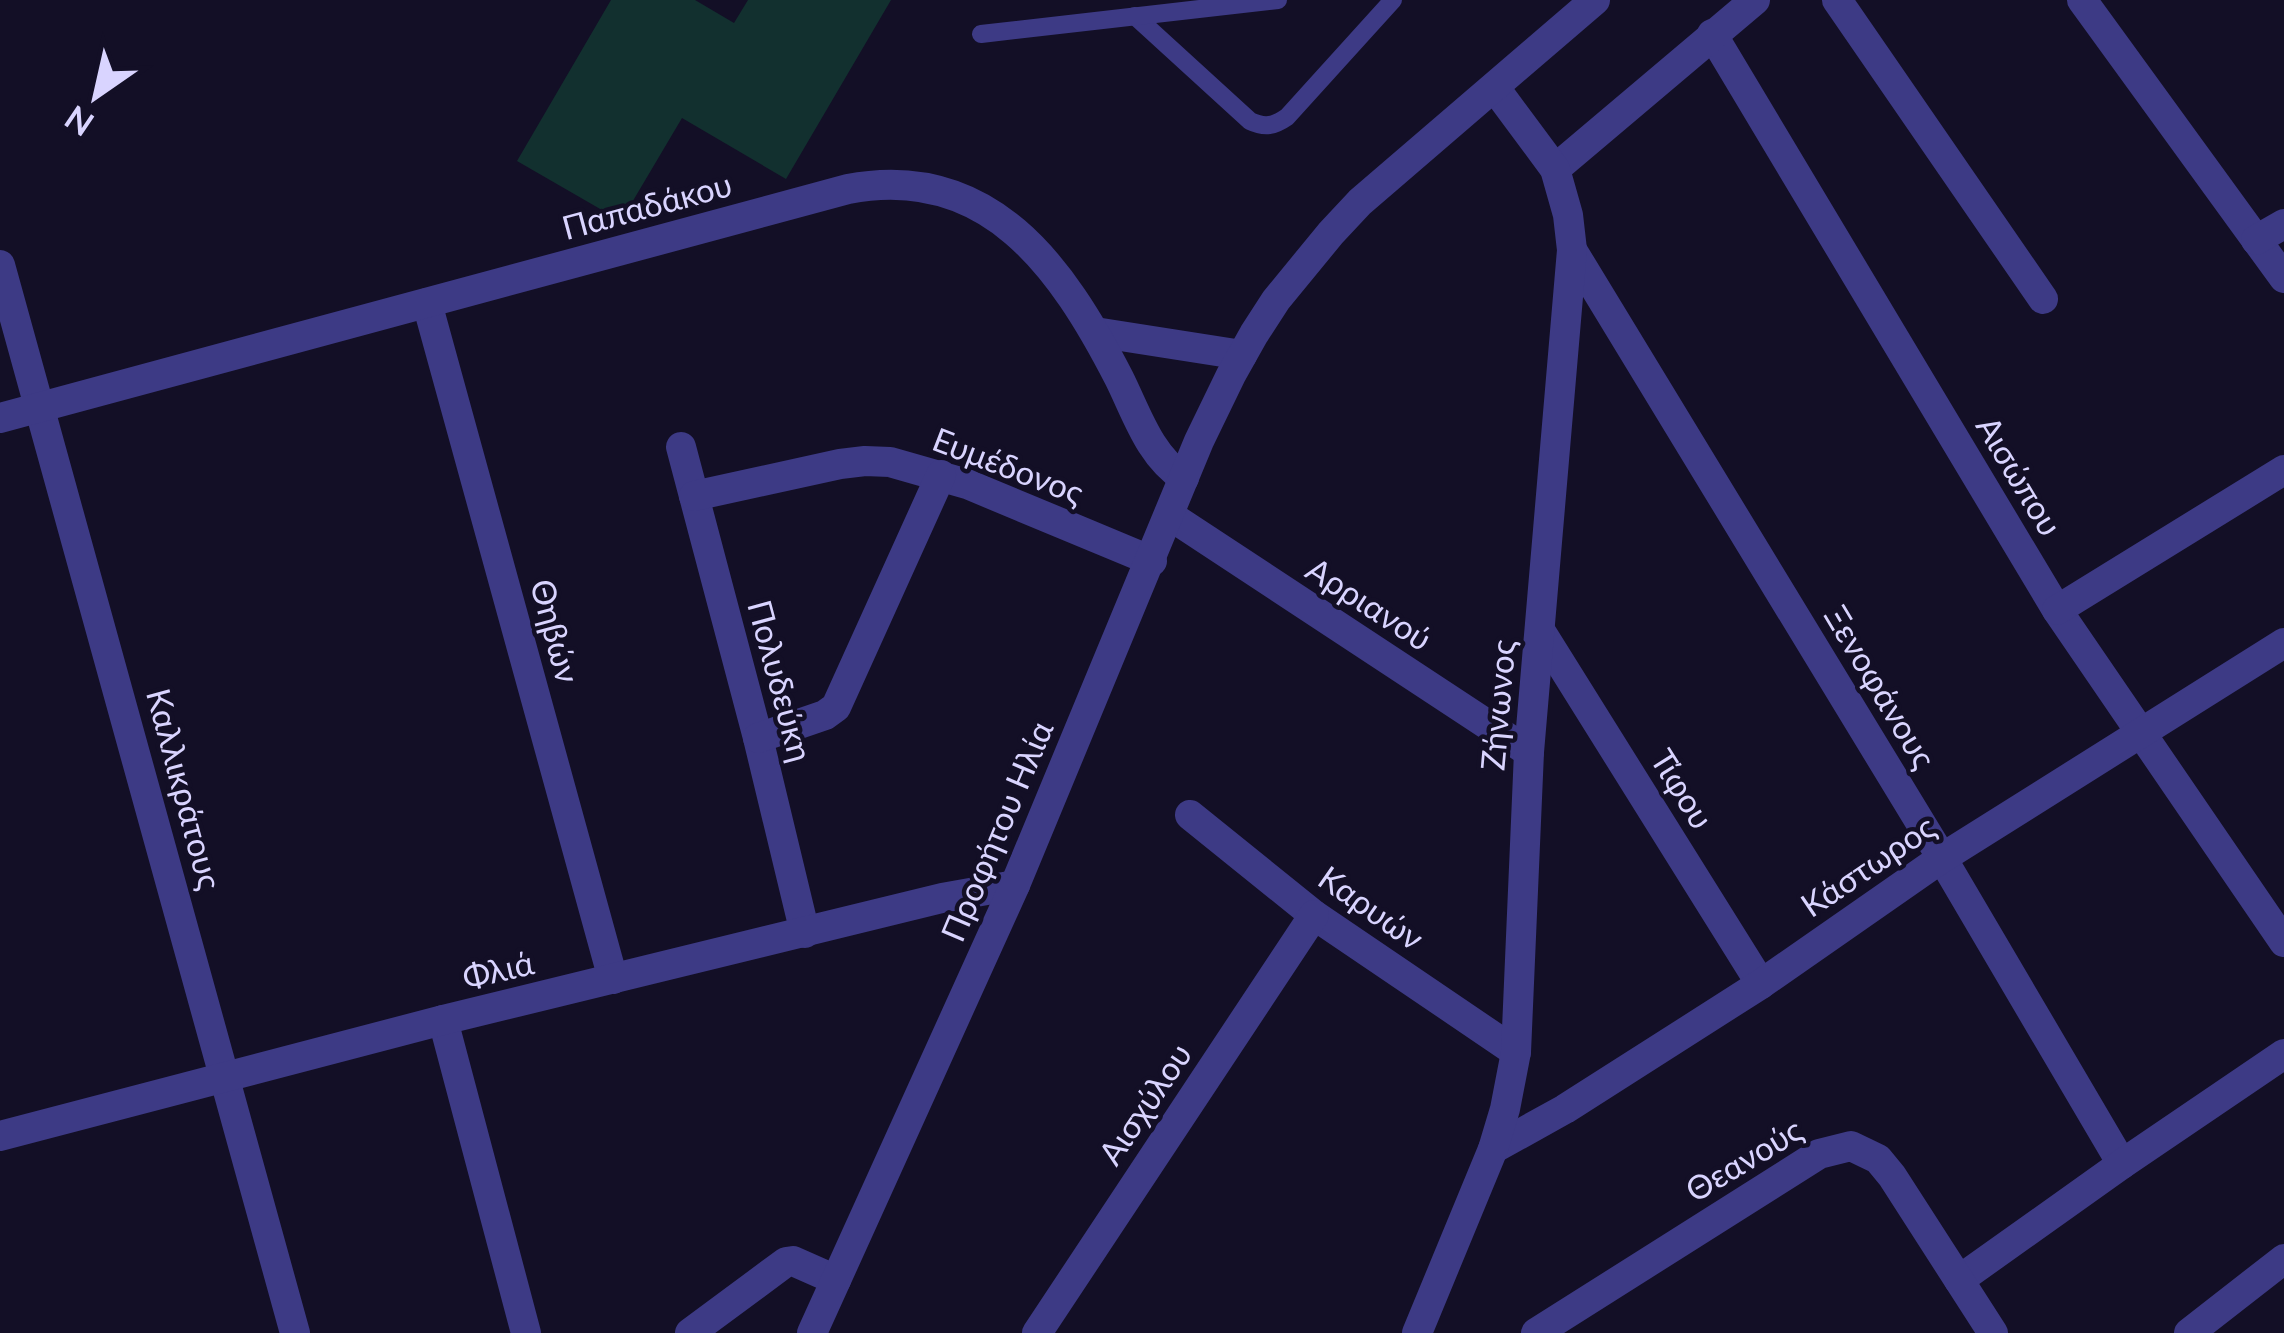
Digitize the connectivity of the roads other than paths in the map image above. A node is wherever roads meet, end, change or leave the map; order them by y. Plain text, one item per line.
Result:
1 (1278, 0) edge
2 (1393, 0) edge
3 (1755, 0) edge
4 (1837, 0) edge
5 (2082, 0) edge
6 (1588, 1) edge
7 (1135, 16) junction
8 (981, 34) dead end
9 (1712, 34) junction
10 (1495, 88) junction
11 (1556, 169) junction
12 (2284, 224) edge
13 (2256, 240) junction
14 (1572, 250) junction
15 (0, 265) edge
16 (2284, 278) edge
17 (2043, 299) dead end
18 (427, 303) junction
19 (1095, 332) junction
20 (1242, 356) junction
21 (41, 407) junction
22 (0, 418) edge
23 (681, 447) dead end
24 (2284, 470) edge
25 (940, 475) junction
26 (1184, 478) junction
27 (694, 496) junction
28 (1169, 515) junction
29 (1152, 561) junction
30 (2057, 610) junction
31 (1541, 632) junction
32 (2284, 643) edge
33 (2140, 732) junction
34 (758, 738) junction
35 (1529, 752) junction
36 (1190, 815) dead end
37 (1942, 858) junction
38 (1016, 885) junction
39 (1314, 915) junction
40 (806, 933) junction
41 (2284, 942) edge
42 (613, 979) junction
43 (1761, 984) junction
44 (442, 1020) junction
45 (1516, 1052) junction
46 (2284, 1054) edge
47 (226, 1077) junction
48 (0, 1136) edge
49 (1493, 1149) junction
50 (2122, 1164) junction
51 (2284, 1259) edge
52 (836, 1280) junction
53 (1959, 1280) junction
54 (295, 1333) edge
55 (526, 1333) edge
56 (690, 1333) edge
57 (812, 1333) edge
58 (1037, 1333) edge
59 (1417, 1333) edge
60 (1536, 1333) edge
61 (1993, 1333) edge
62 (2189, 1333) edge

1 - 7 lane
2 - 7 lane
3 - 9 street
4 - 17 street
5 - 13 street
6 - 10 street, Προφήτου Ηλία
7 - 8 lane
9 - 11 street
9 - 30 street, Αισώπου
10 - 11 street, Ζήνωνος
10 - 20 street, Προφήτου Ηλία
11 - 14 street, Ζήνωνος
12 - 13 street
13 - 16 street
14 - 31 street, Ζήνωνος
14 - 37 street, Ξενοφάνους
15 - 21 street, Καλλικράτους
18 - 19 street, Παπαδάκου
18 - 21 street, Παπαδάκου
18 - 42 street, Θηβών
19 - 20 street
19 - 26 street, Παπαδάκου
20 - 26 street, Προφήτου Ηλία
21 - 22 street, Παπαδάκου
21 - 47 street, Καλλικράτους
23 - 27 street, Πολυδεύκη
24 - 30 street
25 - 27 street, Ευμέδονος
25 - 29 street, Ευμέδονος
25 - 34 street
26 - 28 street, Προφήτου Ηλία
27 - 34 street, Πολυδεύκη
28 - 29 street, Προφήτου Ηλία
28 - 35 street, Αρριανού
29 - 38 street, Προφήτου Ηλία
30 - 33 street, Αισώπου
31 - 35 street, Ζήνωνος
31 - 43 street, Τίφου
32 - 33 street, Κάστωρος
33 - 37 street, Κάστωρος
33 - 41 street, Αισώπου
34 - 40 street, Πολυδεύκη
35 - 45 street, Ζήνωνος
36 - 39 street, Καρυών
37 - 43 street, Κάστωρος
37 - 50 street, Ξενοφάνους
38 - 40 street, Φλιά
38 - 52 street, Προφήτου Ηλία
39 - 45 street, Καρυών
39 - 58 street, Αισχύλου
40 - 42 street, Φλιά
42 - 44 street, Φλιά
43 - 49 street, Κάστωρος
44 - 47 street, Φλιά
44 - 55 street
45 - 49 street, Ζήνωνος
46 - 50 street
47 - 48 street, Φλιά
47 - 54 street, Καλλικράτους
49 - 59 street, Ζήνωνος
50 - 53 street
51 - 62 street
52 - 56 street
52 - 57 street, Προφήτου Ηλία
53 - 60 street, Θεανούς
53 - 61 street, Θεανούς

